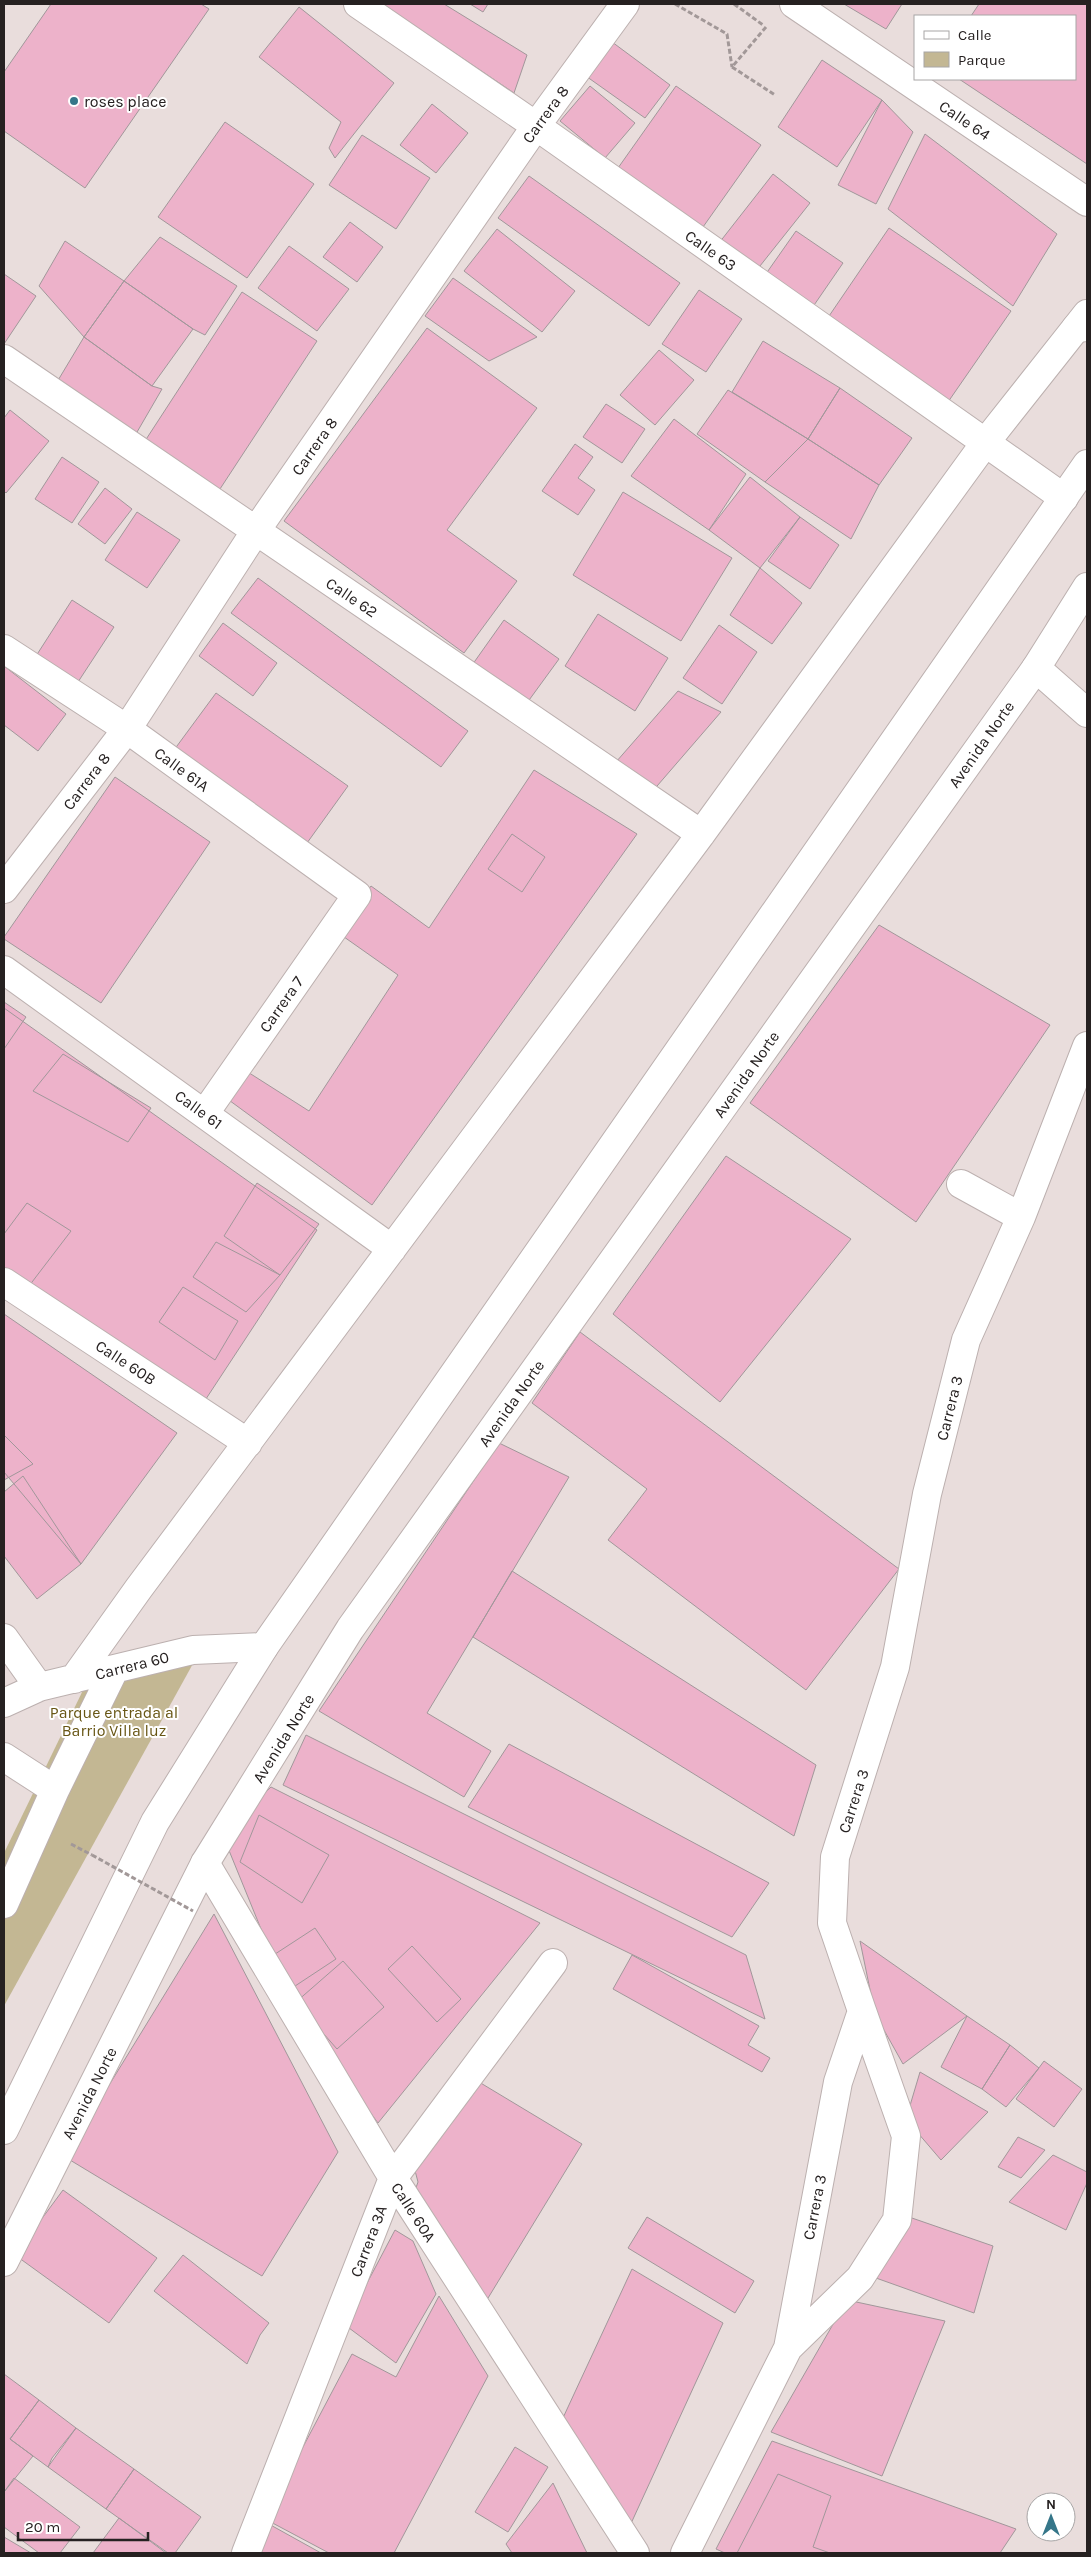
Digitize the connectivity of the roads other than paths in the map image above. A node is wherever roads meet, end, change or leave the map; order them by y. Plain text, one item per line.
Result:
1 (358, 4) edge
2 (625, 4) edge
3 (794, 4) edge
4 (536, 126) junction
5 (1087, 202) edge
6 (1084, 323) edge
7 (4, 359) edge
8 (986, 443) junction
9 (1087, 464) edge
10 (1064, 498) junction
11 (255, 532) junction
12 (1087, 586) edge
13 (4, 649) edge
14 (1036, 668) junction
15 (1087, 713) edge
16 (127, 728) junction
17 (701, 834) junction
18 (4, 889) edge
19 (357, 894) joint
20 (4, 970) edge
21 (1087, 1046) edge
22 (205, 1113) junction
23 (961, 1184) dead end
24 (1021, 1217) junction
25 (392, 1249) junction
26 (4, 1282) edge
27 (248, 1443) junction
28 (4, 1638) edge
29 (264, 1647) junction
30 (114, 1670) junction
31 (74, 1679) junction
32 (39, 1687) junction
33 (4, 1703) edge
34 (4, 1757) edge
35 (55, 1790) junction
36 (206, 1863) junction
37 (4, 1904) edge
38 (553, 1964) dead end
39 (862, 2011) junction
40 (4, 2130) edge
41 (393, 2178) junction
42 (4, 2262) edge
43 (788, 2348) junction
44 (246, 2553) edge
45 (635, 2553) edge
46 (685, 2553) edge

1 - 4 street, Calle 63
2 - 4 street, Carrera 8
3 - 5 street, Calle 64
4 - 8 street, Calle 63
4 - 11 street, Carrera 8
6 - 8 street
7 - 11 street, Calle 62
8 - 10 street, Calle 63
8 - 17 street
9 - 10 street
10 - 29 street
11 - 16 street, Carrera 8
11 - 17 street, Calle 62
12 - 14 street, Avenida Norte
13 - 16 street, Calle 61A
14 - 15 street
14 - 36 street, Avenida Norte
16 - 18 street, Carrera 8
16 - 19 street, Calle 61A
17 - 25 street
19 - 22 street, Carrera 7
20 - 22 street, Calle 61
21 - 24 street, Carrera 3
22 - 25 street, Calle 61
23 - 24 street
24 - 39 street, Carrera 3
25 - 27 street
26 - 27 street, Calle 60B
27 - 31 street
28 - 32 street
29 - 30 street, Carrera 60
29 - 40 street
30 - 31 street, Carrera 60
30 - 35 street
31 - 32 street, Carrera 60
32 - 33 street, Carrera 60
34 - 35 street
35 - 37 street
36 - 41 street, Calle 60A
36 - 42 street, Avenida Norte
38 - 41 street, Carrera 3A
39 - 43 street, Carrera 3
39 - 43 street
41 - 44 street, Carrera 3A
41 - 45 street, Calle 60A
43 - 46 street, Carrera 3

